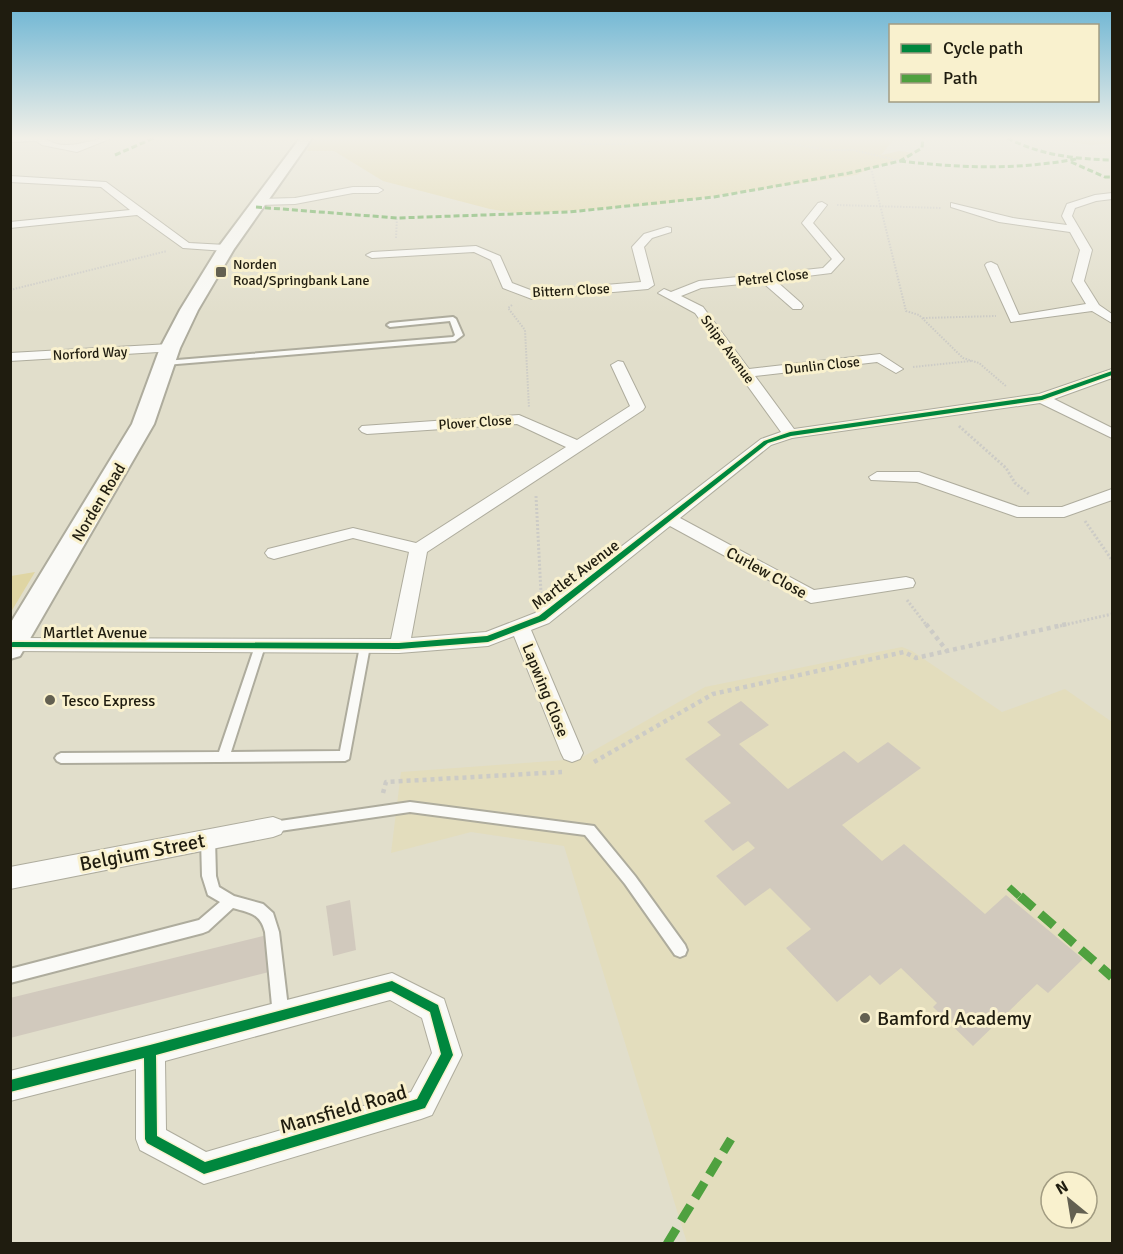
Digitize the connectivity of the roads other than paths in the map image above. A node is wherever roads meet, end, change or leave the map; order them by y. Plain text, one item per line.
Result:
1 (118, 197) edge
2 (263, 197) edge
3 (319, 197) edge
4 (1108, 197) edge
5 (259, 202) junction
6 (822, 205) road end
7 (960, 207) road end
8 (138, 212) junction
9 (10, 225) edge
10 (1074, 229) junction
11 (667, 230) dead end
12 (226, 248) junction
13 (372, 255) dead end
14 (991, 265) dead end
15 (765, 278) junction
16 (648, 285) junction
17 (670, 296) junction
18 (797, 306) dead end
19 (1094, 307) junction
20 (1113, 319) edge
21 (390, 325) dead end
22 (168, 355) junction
23 (10, 357) edge
24 (618, 365) dead end
25 (896, 369) road end
26 (746, 373) junction
27 (1113, 373) edge
28 (1033, 399) junction
29 (367, 429) dead end
30 (790, 434) junction
31 (1113, 434) edge
32 (577, 446) junction
33 (877, 477) dead end
34 (1113, 494) edge
35 (670, 519) junction
36 (419, 549) junction
37 (274, 553) dead end
38 (901, 584) road end
39 (520, 627) junction
40 (260, 646) junction
41 (365, 646) junction
42 (399, 646) junction
43 (12, 647) edge
44 (223, 757) junction
45 (61, 758) dead end
46 (576, 764) road end
47 (273, 827) joint
48 (208, 839) junction
49 (10, 878) edge
50 (231, 901) junction
51 (680, 950) dead end
52 (10, 976) edge
53 (281, 1016) junction
54 (150, 1051) junction
55 (10, 1086) edge

1 - 8 street
2 - 5 street, Norden Road
3 - 5 street
4 - 10 street
5 - 12 street, Norden Road
6 - 15 street, Petrel Close
7 - 10 street
8 - 9 street
8 - 12 street
10 - 19 street
11 - 16 street
12 - 22 street, Norden Road
13 - 16 street, Bittern Close
14 - 19 street
15 - 17 street, Petrel Close
15 - 18 street
16 - 17 street, Snipe Avenue
17 - 26 street, Snipe Avenue
19 - 20 street
21 - 22 lane
22 - 23 street, Norford Way
22 - 43 street, Norden Road
24 - 32 street
25 - 26 street, Dunlin Close
26 - 30 street, Snipe Avenue
27 - 28 street, Martlet Avenue
28 - 30 street, Martlet Avenue
28 - 31 street
29 - 32 street, Plover Close
30 - 35 street, Martlet Avenue
32 - 36 street
33 - 34 street
35 - 38 street, Curlew Close
35 - 39 street, Martlet Avenue
36 - 37 street
36 - 42 street
39 - 42 street, Martlet Avenue
39 - 46 street, Lapwing Close
40 - 41 street, Martlet Avenue
40 - 43 street, Martlet Avenue
40 - 44 lane
41 - 42 street, Martlet Avenue
41 - 44 lane
44 - 45 lane
47 - 48 street, Belgium Street
47 - 51 lane
48 - 49 street, Belgium Street
48 - 50 lane
50 - 52 lane
50 - 53 lane
53 - 54 street, Mansfield Road
53 - 54 street, Mansfield Road
54 - 55 street, Mansfield Road

